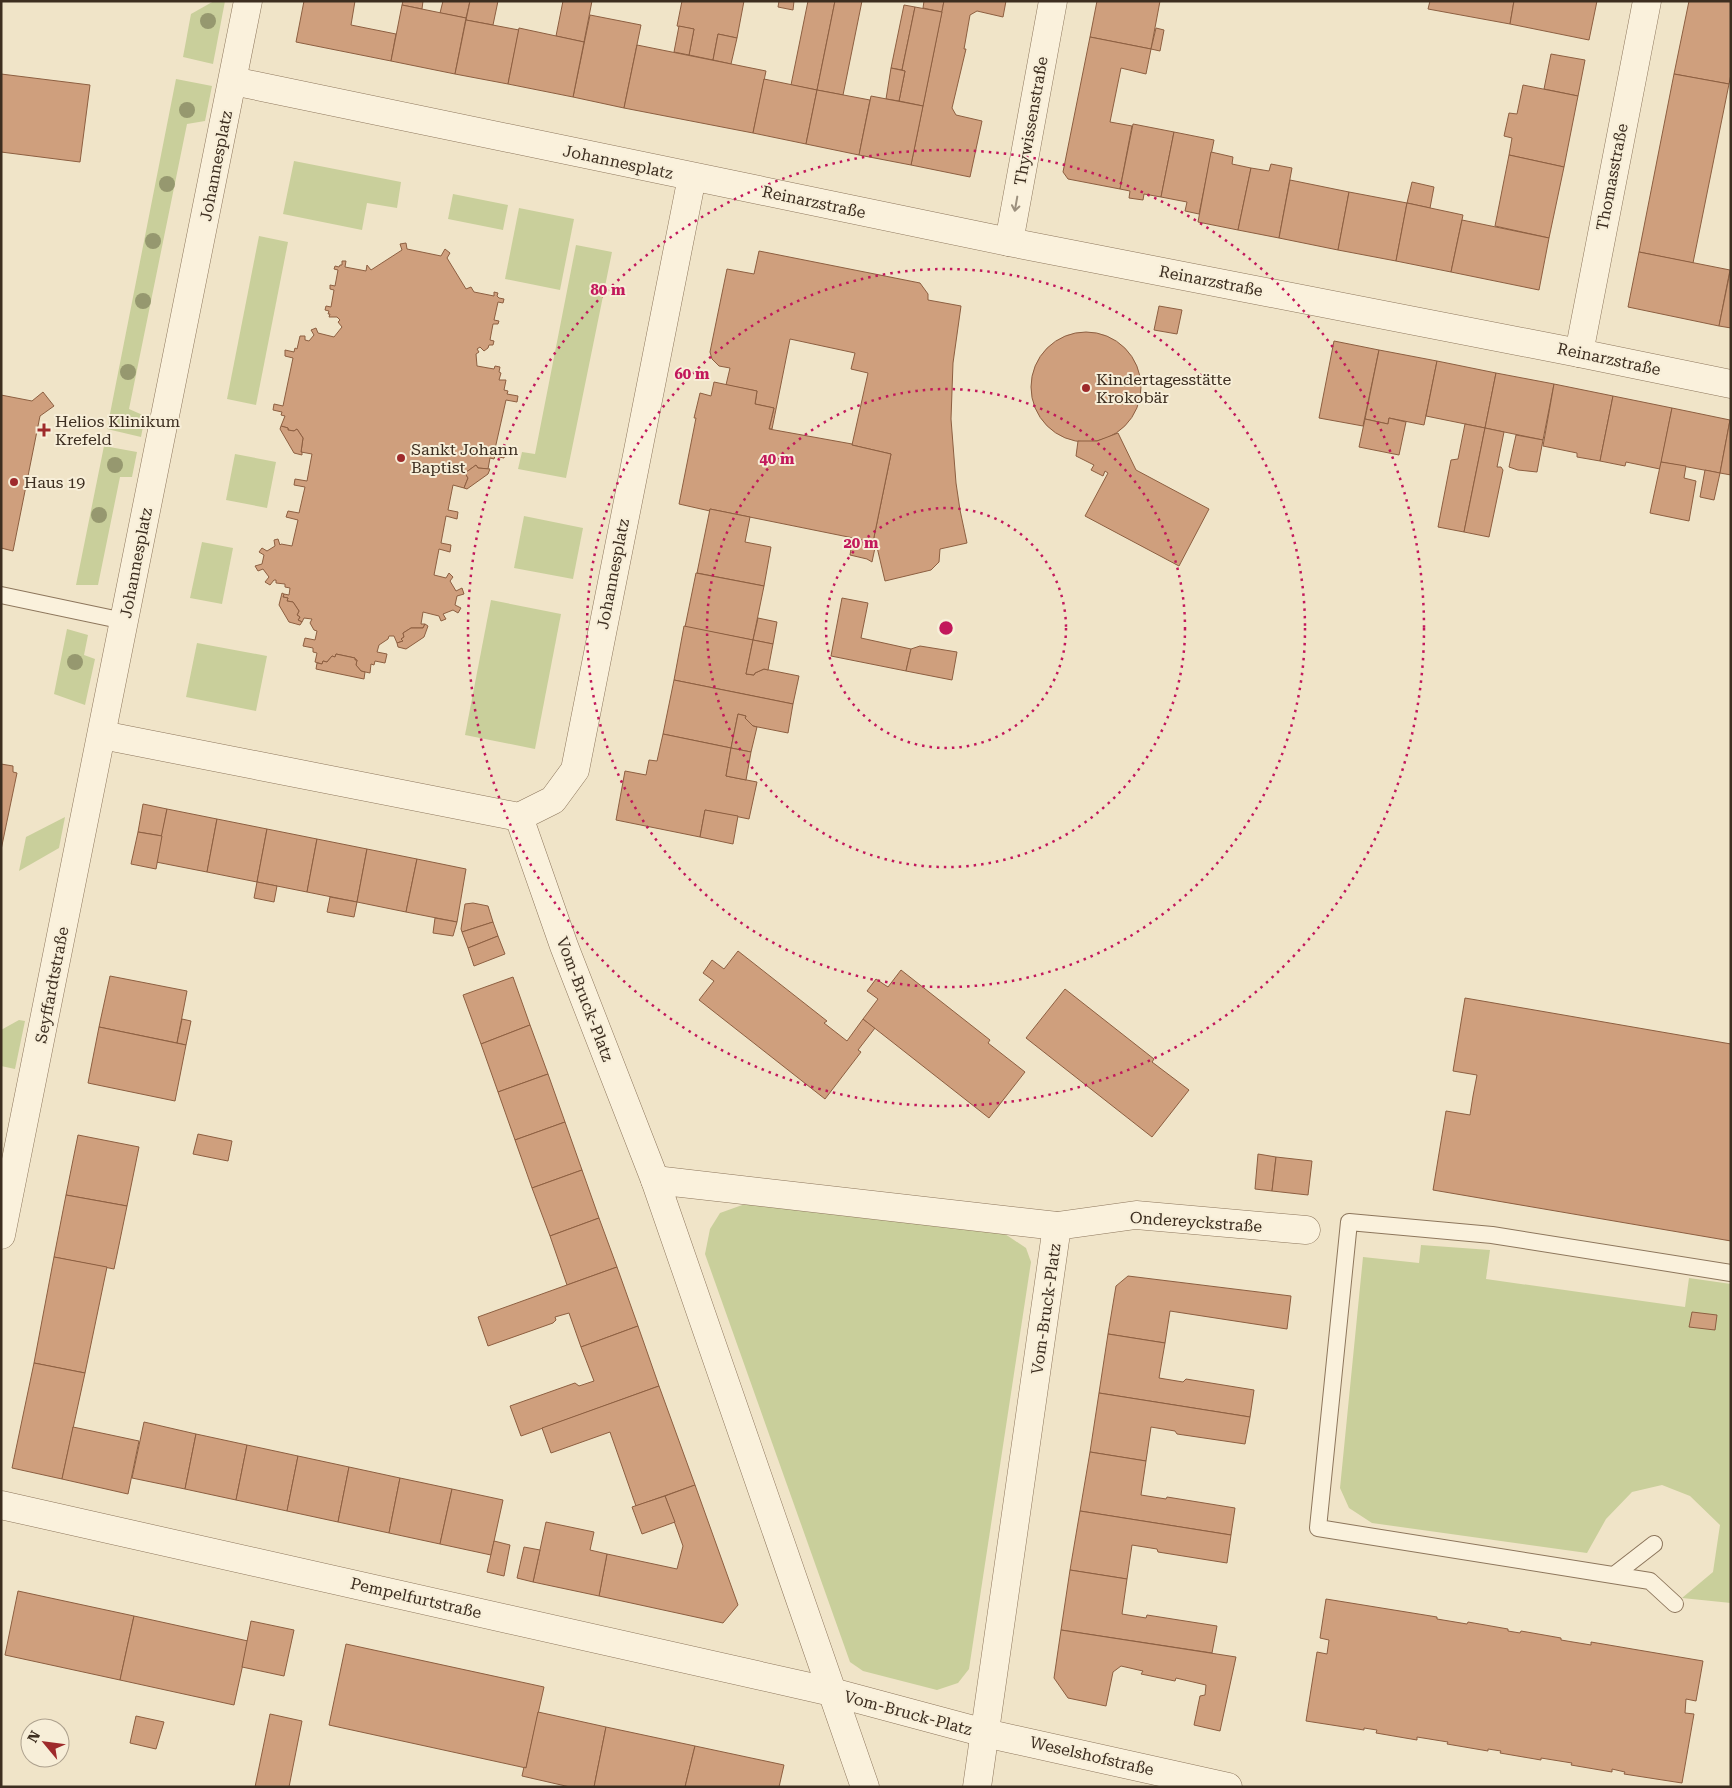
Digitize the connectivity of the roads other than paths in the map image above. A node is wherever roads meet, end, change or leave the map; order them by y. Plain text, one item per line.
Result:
1 (248, 1) edge
2 (1053, 1) edge
3 (1647, 1) edge
4 (233, 81) junction
5 (692, 177) junction
6 (1009, 242) junction
7 (1579, 353) junction
8 (1731, 384) edge
9 (1, 595) edge
10 (124, 622) junction
11 (102, 735) junction
12 (519, 817) junction
13 (655, 1180) junction
14 (1057, 1226) junction
15 (1306, 1230) dead end
16 (1, 1236) edge
17 (1731, 1272) edge
18 (1, 1505) edge
19 (1654, 1544) dead end
20 (1614, 1575) junction
21 (1675, 1604) dead end
22 (832, 1692) junction
23 (985, 1733) junction
24 (865, 1787) edge
25 (977, 1787) edge
26 (1228, 1787) edge

1 - 4 street
2 -> 6 street, Thywissenstraße
3 - 7 street, Thomasstraße
4 - 5 street, Johannesplatz
4 - 10 street, Johannesplatz
5 - 6 street, Reinarzstraße
5 - 12 street, Johannesplatz
6 - 7 street, Reinarzstraße
7 - 8 street, Reinarzstraße
9 - 10 lane
10 - 11 street, Johannesplatz
11 - 12 street
11 - 16 street, Seyffardtstraße
12 - 13 street, Vom-Bruck-Platz
13 - 14 street, Vom-Bruck-Platz
13 - 22 street, Vom-Bruck-Platz
14 - 15 street, Ondereyckstraße
14 - 23 street, Vom-Bruck-Platz
17 - 20 lane
18 - 22 street, Pempelfurtstraße
19 - 20 lane
20 - 21 lane
22 - 23 street, Vom-Bruck-Platz
22 - 24 street, Vom-Bruck-Platz
23 - 25 street, Vom-Bruck-Platz
23 - 26 street, Weselshofstraße

